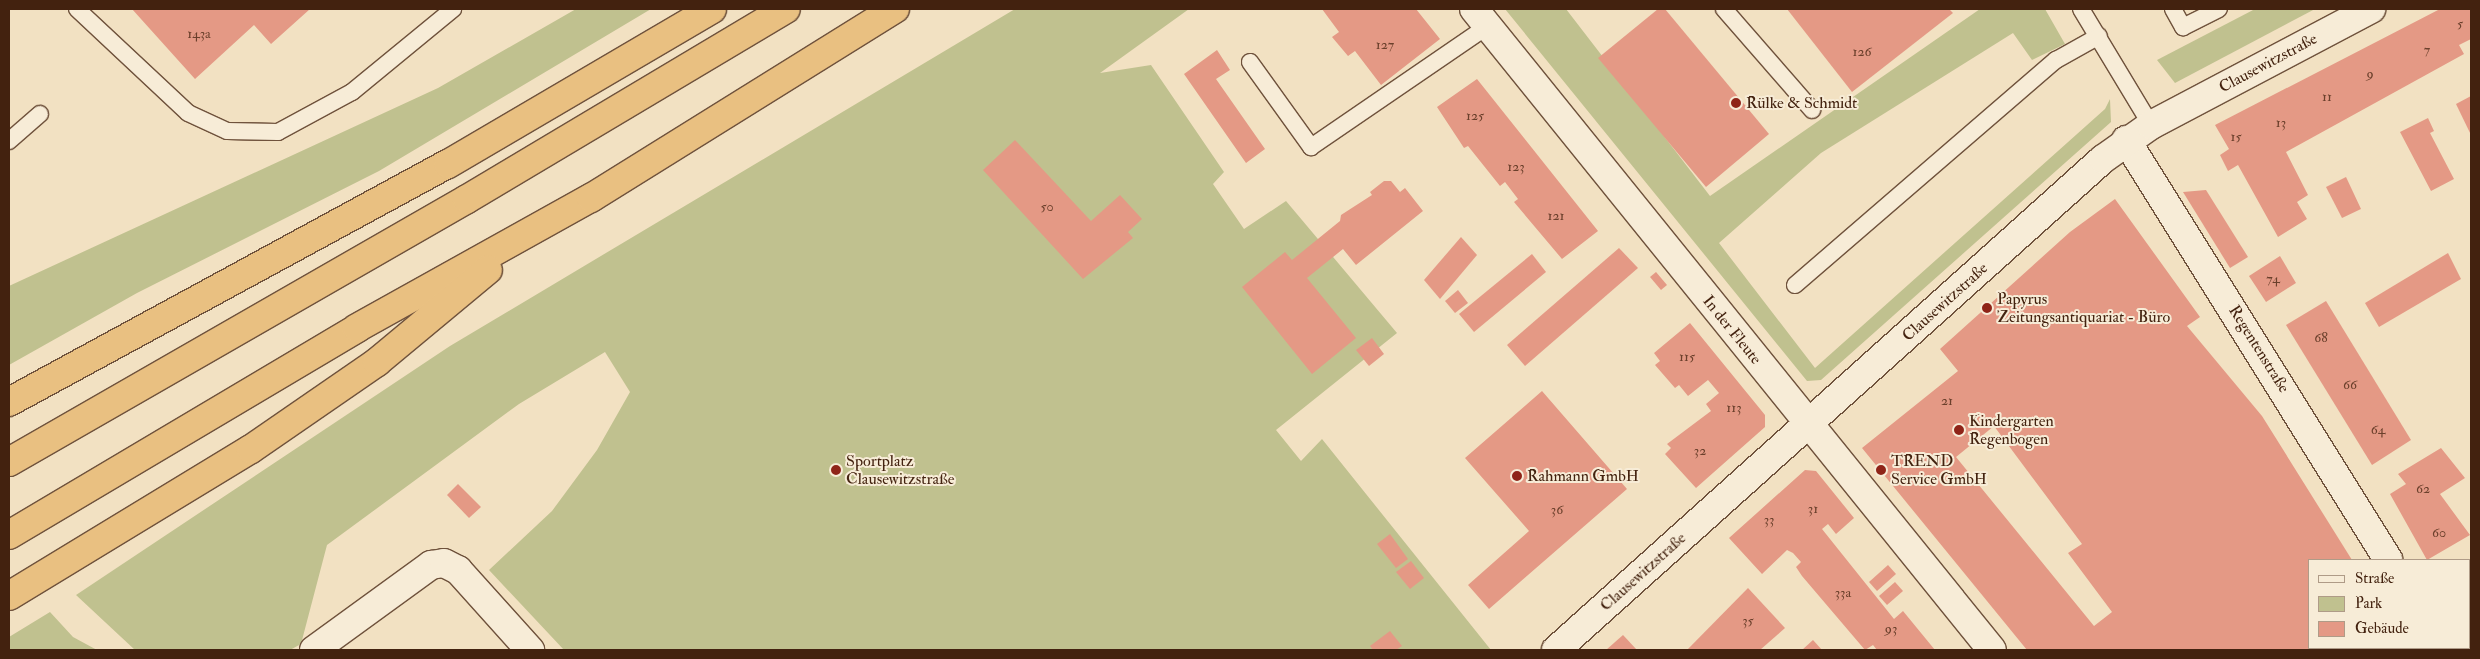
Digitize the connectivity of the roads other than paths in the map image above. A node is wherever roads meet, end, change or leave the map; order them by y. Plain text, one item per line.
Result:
1 (77, 9) edge
2 (453, 9) edge
3 (712, 9) edge
4 (786, 9) edge
5 (895, 9) edge
6 (1724, 9) edge
7 (2081, 9) edge
8 (2173, 9) edge
9 (2219, 9) edge
10 (2362, 11) edge
11 (1481, 17) edge
12 (2098, 36) junction
13 (1250, 62) dead end
14 (1812, 110) dead end
15 (40, 114) dead end
16 (2151, 125) junction
17 (9, 140) edge
18 (2126, 140) junction
19 (539, 228) junction
20 (1795, 285) dead end
21 (12, 400) edge
22 (1808, 424) junction
23 (9, 462) edge
24 (9, 535) edge
25 (2387, 559) edge
26 (9, 596) edge
27 (314, 650) edge
28 (530, 650) edge
29 (1556, 650) edge
30 (1992, 650) edge

1 - 2 lane
3 - 21 highway
4 - 23 highway
5 - 19 highway
6 - 14 lane
7 - 12 lane
8 - 9 lane
10 - 16 street, Clausewitzstraße
11 - 13 lane
11 - 22 street, In der Fleute
12 - 16 lane
12 - 20 lane
15 - 17 lane
16 - 18 street, Clausewitzstraße
18 - 22 street, Clausewitzstraße
18 - 25 street, Regentenstraße
19 - 24 highway
19 - 26 highway
22 - 29 street, Clausewitzstraße
22 - 30 street, In der Fleute
27 - 28 street

